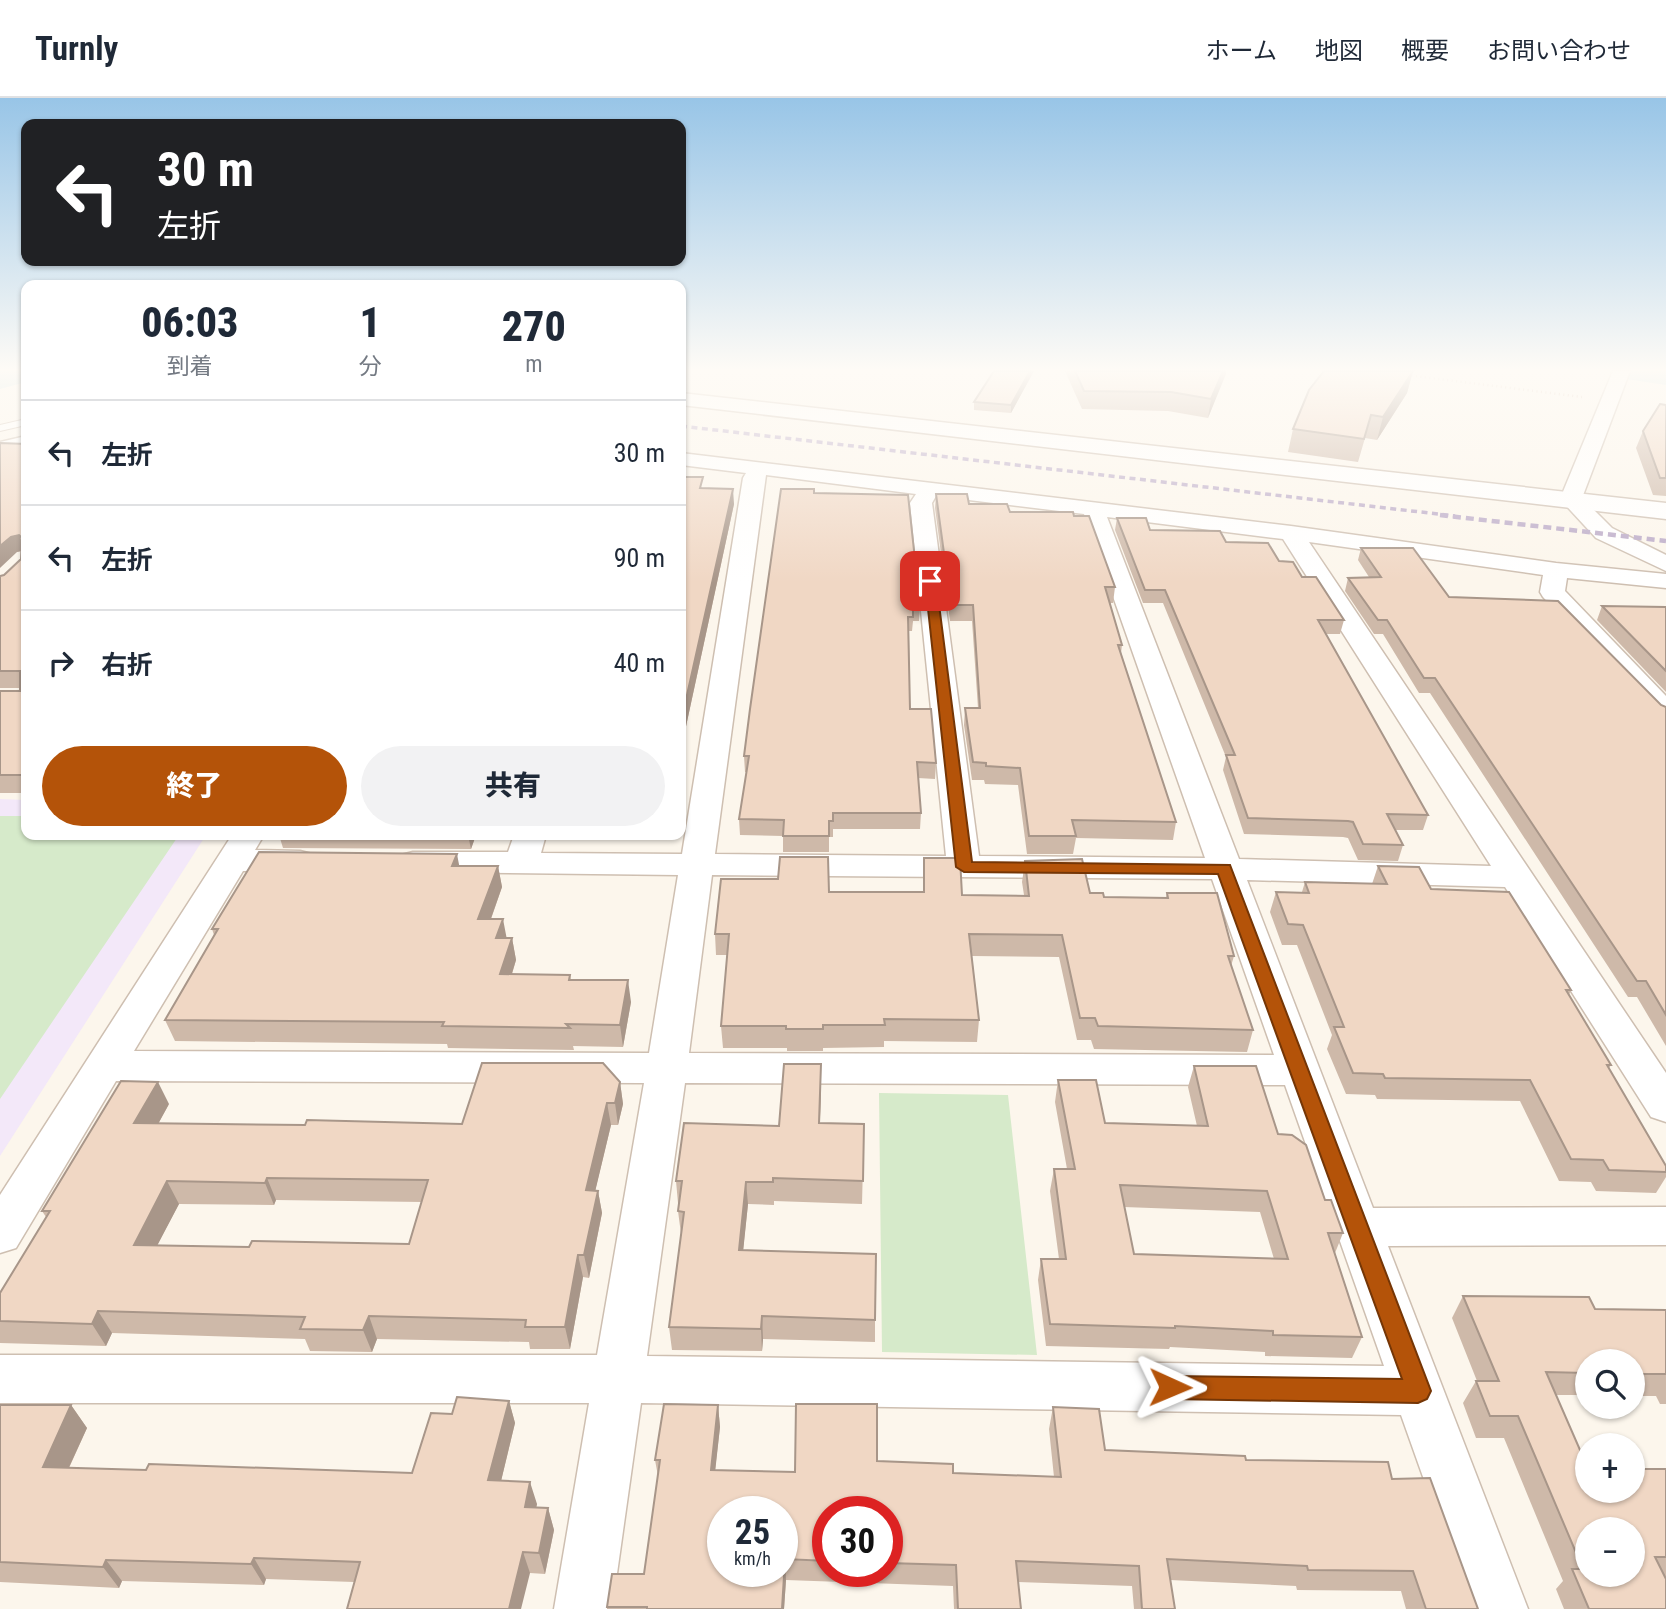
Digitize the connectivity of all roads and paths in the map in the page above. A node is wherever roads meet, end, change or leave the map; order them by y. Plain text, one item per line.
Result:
1 (1059, 442) edge
2 (1595, 442) edge
3 (21, 443) edge
4 (0, 446) edge
5 (686, 460) edge
6 (760, 469) junction
7 (929, 490) junction
8 (1571, 499) junction
9 (1093, 510) junction
10 (1666, 511) edge
11 (1291, 533) junction
12 (1666, 564) edge
13 (1556, 570) junction
14 (1666, 581) edge
15 (1666, 712) edge
16 (240, 847) edge
17 (526, 849) edge
18 (329, 861) edge
19 (384, 861) edge
20 (695, 864) junction
21 (964, 867) junction
22 (1225, 869) junction
23 (1517, 877) junction
24 (102, 1066) junction
25 (667, 1068) junction
26 (1299, 1070) junction
27 (1666, 1106) edge
28 (1666, 1226) edge
29 (1358, 1227) junction
30 (0, 1234) edge
31 (0, 1379) edge
32 (620, 1379) junction
33 (1418, 1391) junction
34 (583, 1609) edge
35 (1499, 1609) edge

1 - 8 street
2 - 8 street
3 - 4 street
5 - 6 street
6 - 7 street
6 - 20 street
7 - 9 street
7 - 21 street
8 - 10 street
8 - 12 street
9 - 11 street
9 - 22 street
11 - 13 street
11 - 23 street
13 - 14 street
13 - 15 street
16 - 18 street
16 - 24 street
17 - 19 street
17 - 20 street
20 - 21 street
20 - 25 street
21 - 22 street
22 - 23 street
22 - 26 street
23 - 27 street
24 - 25 street
24 - 30 street
25 - 26 street
25 - 32 street
26 - 29 street
28 - 29 street
29 - 33 street
31 - 32 street
32 - 33 street
32 - 34 street
33 - 35 street

